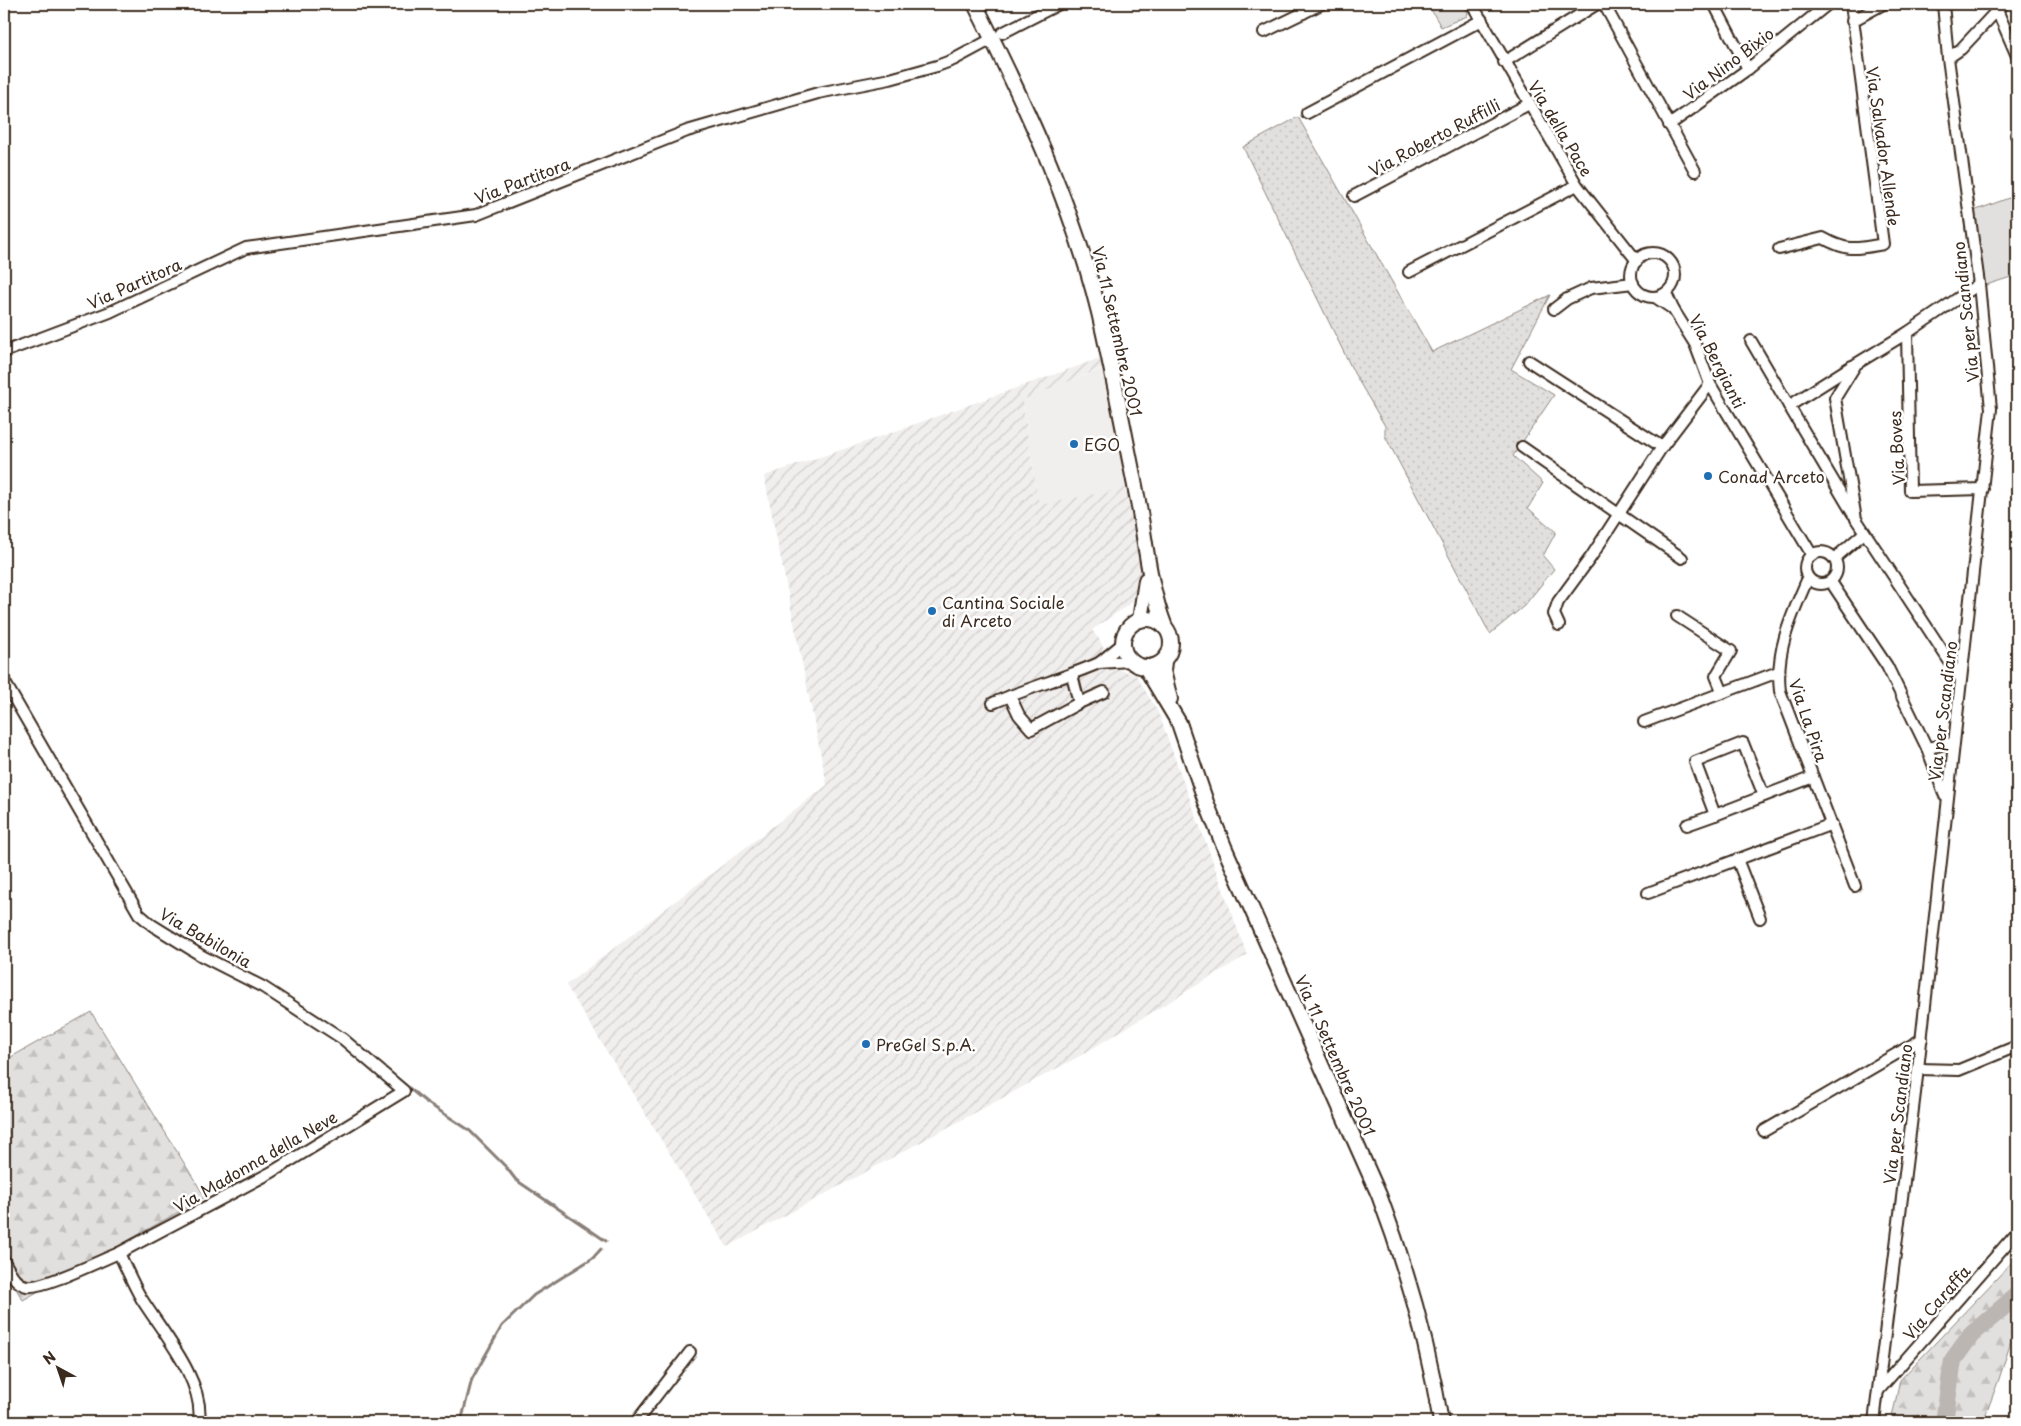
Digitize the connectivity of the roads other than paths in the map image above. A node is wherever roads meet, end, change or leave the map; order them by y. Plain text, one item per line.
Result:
1 (975, 4) edge
2 (1060, 4) edge
3 (1321, 4) edge
4 (1472, 4) edge
5 (1597, 4) edge
6 (1604, 4) edge
7 (1714, 4) edge
8 (1828, 4) edge
9 (1851, 4) edge
10 (1883, 4) edge
11 (1943, 4) edge
12 (2000, 7) edge
13 (1816, 8) edge
14 (1301, 9) edge
15 (1482, 20) junction
16 (1852, 21) junction
17 (1264, 32) dead end
18 (997, 36) junction
19 (2017, 56) edge
20 (1948, 58) junction
21 (1504, 62) junction
22 (1748, 69) junction
23 (1529, 104) junction
24 (1307, 112) dead end
25 (1669, 125) junction
26 (1695, 171) dead end
27 (1577, 185) junction
28 (1354, 196) dead end
29 (1779, 249) dead end
30 (1637, 261) junction
31 (1409, 272) dead end
32 (1633, 283) junction
33 (1979, 284) junction
34 (1666, 293) junction
35 (1655, 297) junction
36 (1554, 308) dead end
37 (1673, 309) junction
38 (1907, 333) junction
39 (1751, 341) dead end
40 (4, 352) edge
41 (1530, 361) dead end
42 (1856, 364) junction
43 (1710, 384) junction
44 (1789, 406) junction
45 (1522, 447) dead end
46 (1662, 447) junction
47 (1982, 489) junction
48 (1619, 514) junction
49 (1856, 519) junction
50 (1864, 533) junction
51 (1812, 555) junction
52 (1682, 558) dead end
53 (1835, 558) junction
54 (1147, 567) junction
55 (1808, 578) junction
56 (1831, 582) junction
57 (1677, 616) dead end
58 (1140, 620) junction
59 (1559, 625) dead end
60 (1165, 627) junction
61 (1122, 644) junction
62 (1130, 661) junction
63 (1164, 661) junction
64 (1099, 663) junction
65 (1146, 668) junction
66 (1778, 672) junction
67 (1072, 675) junction
68 (1960, 678) junction
69 (4, 680) edge
70 (1104, 692) dead end
71 (1723, 693) junction
72 (1010, 696) junction
73 (993, 703) dead end
74 (1079, 703) junction
75 (1173, 712) junction
76 (1644, 722) dead end
77 (1953, 743) junction
78 (1927, 748) junction
79 (1814, 777) junction
80 (1764, 796) junction
81 (1947, 800) junction
82 (1715, 814) junction
83 (1832, 824) junction
84 (1688, 825) dead end
85 (1737, 860) junction
86 (1855, 886) dead end
87 (1648, 894) dead end
88 (1760, 918) dead end
89 (1922, 1039) junction
90 (2017, 1046) edge
91 (1918, 1069) junction
92 (404, 1092) joint
93 (1764, 1131) dead end
94 (2017, 1232) edge
95 (119, 1253) junction
96 (4, 1260) edge
97 (690, 1352) dead end
98 (1878, 1391) junction
99 (199, 1422) edge
100 (636, 1422) edge
101 (1441, 1422) edge
102 (1874, 1422) edge

1 - 18 main road, Via 11 Settembre 2001
2 - 18 street, Via Partitora
3 - 14 street
4 - 15 street, Via della Pace
5 - 21 street
6 - 25 street
7 - 22 street
8 - 13 street, Via Nino Bixio
9 - 16 street, Via Salvador Allende
10 - 16 street
11 - 20 street, Via per Scandiano
12 - 19 street
12 - 20 street
13 - 22 street, Via Nino Bixio
14 - 17 street
15 - 21 street, Via della Pace
15 - 24 street
16 - 29 street, Via Salvador Allende
18 - 40 street, Via Partitora
18 - 54 main road, Via 11 Settembre 2001
20 - 33 street, Via per Scandiano
21 - 23 street, Via della Pace
22 - 25 street, Via Nino Bixio
23 - 27 street, Via della Pace
23 - 28 street, Via Roberto Ruffilli
25 - 26 street
27 - 30 street, Via della Pace
27 - 31 street
30 - 32 street
30 - 34 street
32 - 35 street, Via Bergianti
32 - 36 street
33 - 38 street
33 - 47 street, Via per Scandiano
34 - 35 street
34 - 37 street, Via Bergianti
35 - 37 street, Via Bergianti
37 - 43 street, Via Bergianti
38 - 42 street
38 - 47 street, Via Boves
39 - 44 street
41 - 46 street
42 - 44 street
42 - 49 street
43 - 46 street
43 - 51 street, Via Bergianti
44 - 49 street
45 - 48 street
46 - 48 street
47 - 68 street, Via per Scandiano
48 - 52 street
48 - 59 street
49 - 50 street
50 - 53 street
50 - 68 street
51 - 53 street
51 - 55 street
53 - 56 street
54 - 58 main road, Via 11 Settembre 2001
54 - 60 main road, Via 11 Settembre 2001
55 - 56 street
55 - 66 street, Via La Pira
56 - 78 street
57 - 71 street
58 - 60 main road
58 - 61 main road
60 - 63 main road, Via 11 Settembre 2001
61 - 62 main road
61 - 64 street
62 - 64 street
62 - 65 main road
63 - 65 main road
63 - 75 main road, Via 11 Settembre 2001
64 - 67 street
65 - 75 main road, Via 11 Settembre 2001
66 - 71 street, Via La Pira
66 - 79 street, Via La Pira
67 - 72 street
67 - 74 street
68 - 77 street, Via per Scandiano
69 - 92 street, Via Babilonia
70 - 74 street
71 - 76 street, Via La Pira
72 - 73 street
72 - 74 street
75 - 101 main road, Via 11 Settembre 2001
77 - 78 street
77 - 81 street, Via per Scandiano
78 - 81 street
79 - 80 street, Via La Pira
79 - 83 street, Via La Pira
80 - 82 street, Via La Pira
80 - 82 street
81 - 89 street, Via per Scandiano
82 - 84 street, Via La Pira
83 - 85 street
83 - 86 street, Via La Pira
85 - 87 street
85 - 88 street
89 - 91 street, Via per Scandiano
89 - 93 street
90 - 91 street
91 - 98 street, Via per Scandiano
92 - 95 street, Via Madonna della Neve
94 - 98 street, Via Caraffa
95 - 96 street, Via Madonna della Neve
95 - 99 street
97 - 100 street
98 - 102 street, Via per Scandiano

